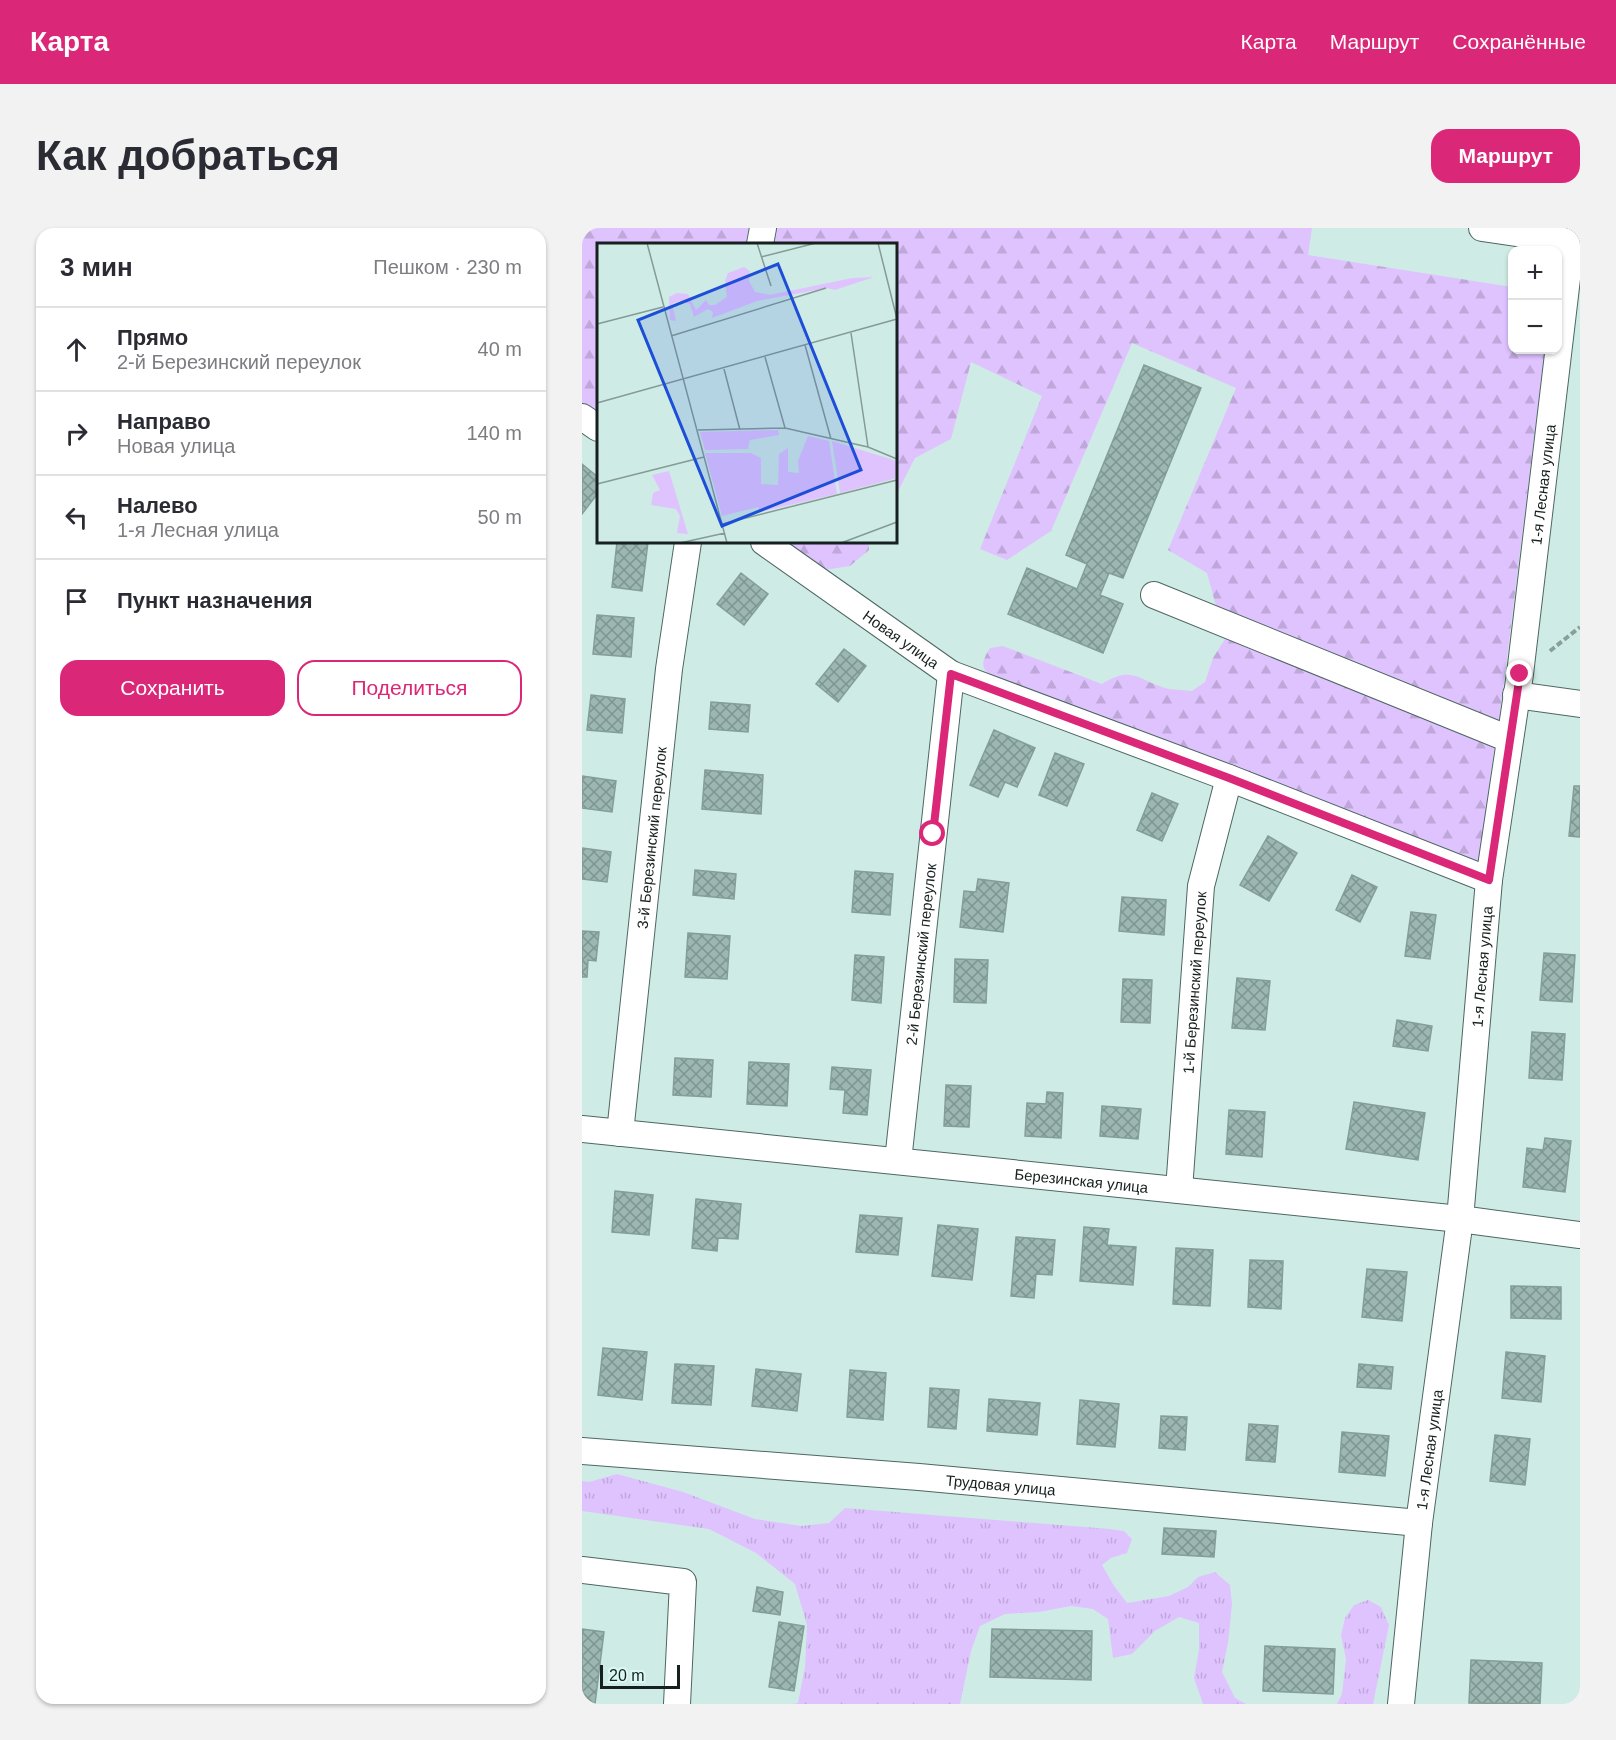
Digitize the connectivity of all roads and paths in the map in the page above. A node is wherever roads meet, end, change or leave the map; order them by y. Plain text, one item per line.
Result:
1 (763, 228) edge
2 (1482, 228) edge
3 (1572, 234) edge
4 (760, 243) edge
5 (582, 417) edge
6 (597, 427) edge
7 (688, 543) edge
8 (765, 543) edge
9 (1154, 595) dead end
10 (951, 674) junction
11 (1516, 694) junction
12 (1580, 704) edge
13 (1509, 739) junction
14 (1229, 778) junction
15 (1489, 880) junction
16 (582, 1129) edge
17 (620, 1133) junction
18 (898, 1161) junction
19 (1179, 1190) junction
20 (1460, 1219) junction
21 (1580, 1234) edge
22 (582, 1451) edge
23 (1419, 1523) junction
24 (582, 1570) edge
25 (677, 1704) edge
26 (1401, 1704) edge

1 - 4 street
2 - 3 street
3 - 11 street, 1-я Лесная улица
5 - 6 street
7 - 17 street, 3-й Березинский переулок
8 - 10 street, Новая улица
9 - 13 street
10 - 14 street, Новая улица
10 - 18 street, 2-й Березинский переулок
11 - 12 street
11 - 13 street, 1-я Лесная улица
13 - 15 street, 1-я Лесная улица
14 - 15 street, Новая улица
14 - 19 street, 1-й Березинский переулок
15 - 20 street, 1-я Лесная улица
16 - 17 street, Березинская улица
17 - 18 street, Березинская улица
18 - 19 street, Березинская улица
19 - 20 street, Березинская улица
20 - 21 street, Березинская улица
20 - 23 street, 1-я Лесная улица
22 - 23 street, Трудовая улица
23 - 26 street, 1-я Лесная улица
24 - 25 street

